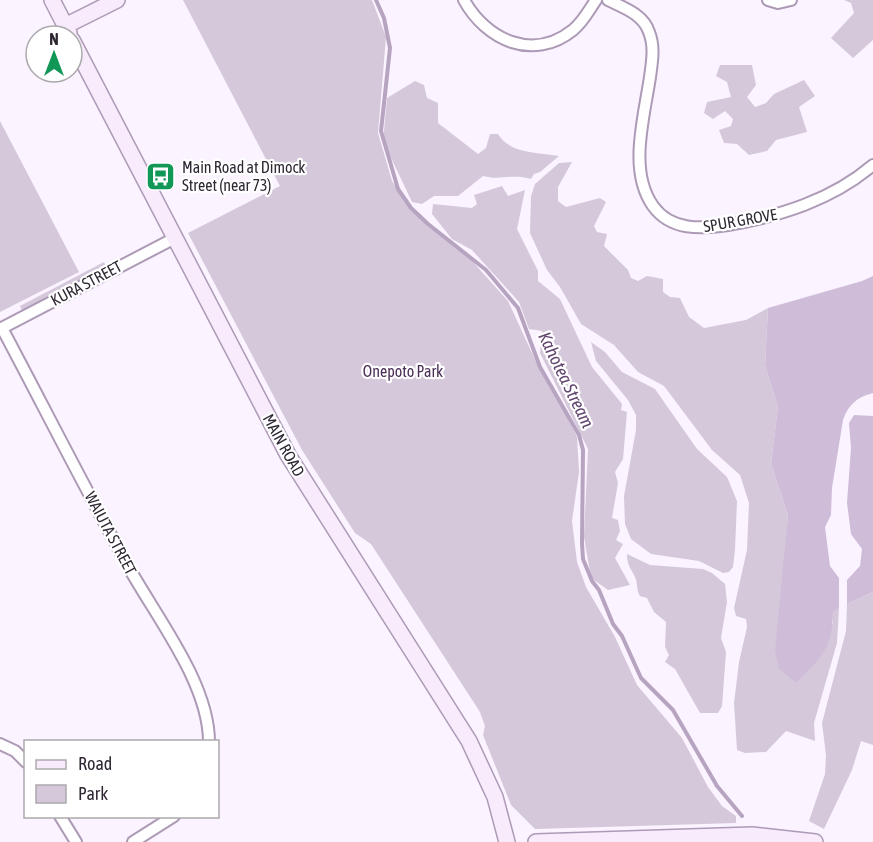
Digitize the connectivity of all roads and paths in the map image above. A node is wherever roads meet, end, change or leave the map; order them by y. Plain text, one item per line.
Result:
1 (52, 0) edge
2 (117, 0) edge
3 (464, 0) edge
4 (596, 0) edge
5 (608, 0) edge
6 (768, 0) edge
7 (791, 0) edge
8 (64, 24) edge
9 (83, 24) edge
10 (84, 63) edge
11 (873, 165) edge
12 (173, 238) junction
13 (1, 328) edge
14 (209, 740) edge
15 (0, 744) edge
16 (24, 760) edge
17 (61, 818) edge
18 (171, 818) edge
19 (75, 842) edge
20 (133, 842) edge
21 (507, 842) edge
22 (537, 842) edge
23 (815, 842) edge

1 - 8 main road, MAIN ROAD
2 - 9 main road
3 - 4 street
5 - 11 street, SPUR GROVE
6 - 7 street
10 - 12 main road, MAIN ROAD
12 - 13 street, KURA STREET
12 - 21 main road, MAIN ROAD
13 - 14 street, WAIUTA STREET
15 - 16 street
17 - 19 street
18 - 20 street
22 - 23 main road

